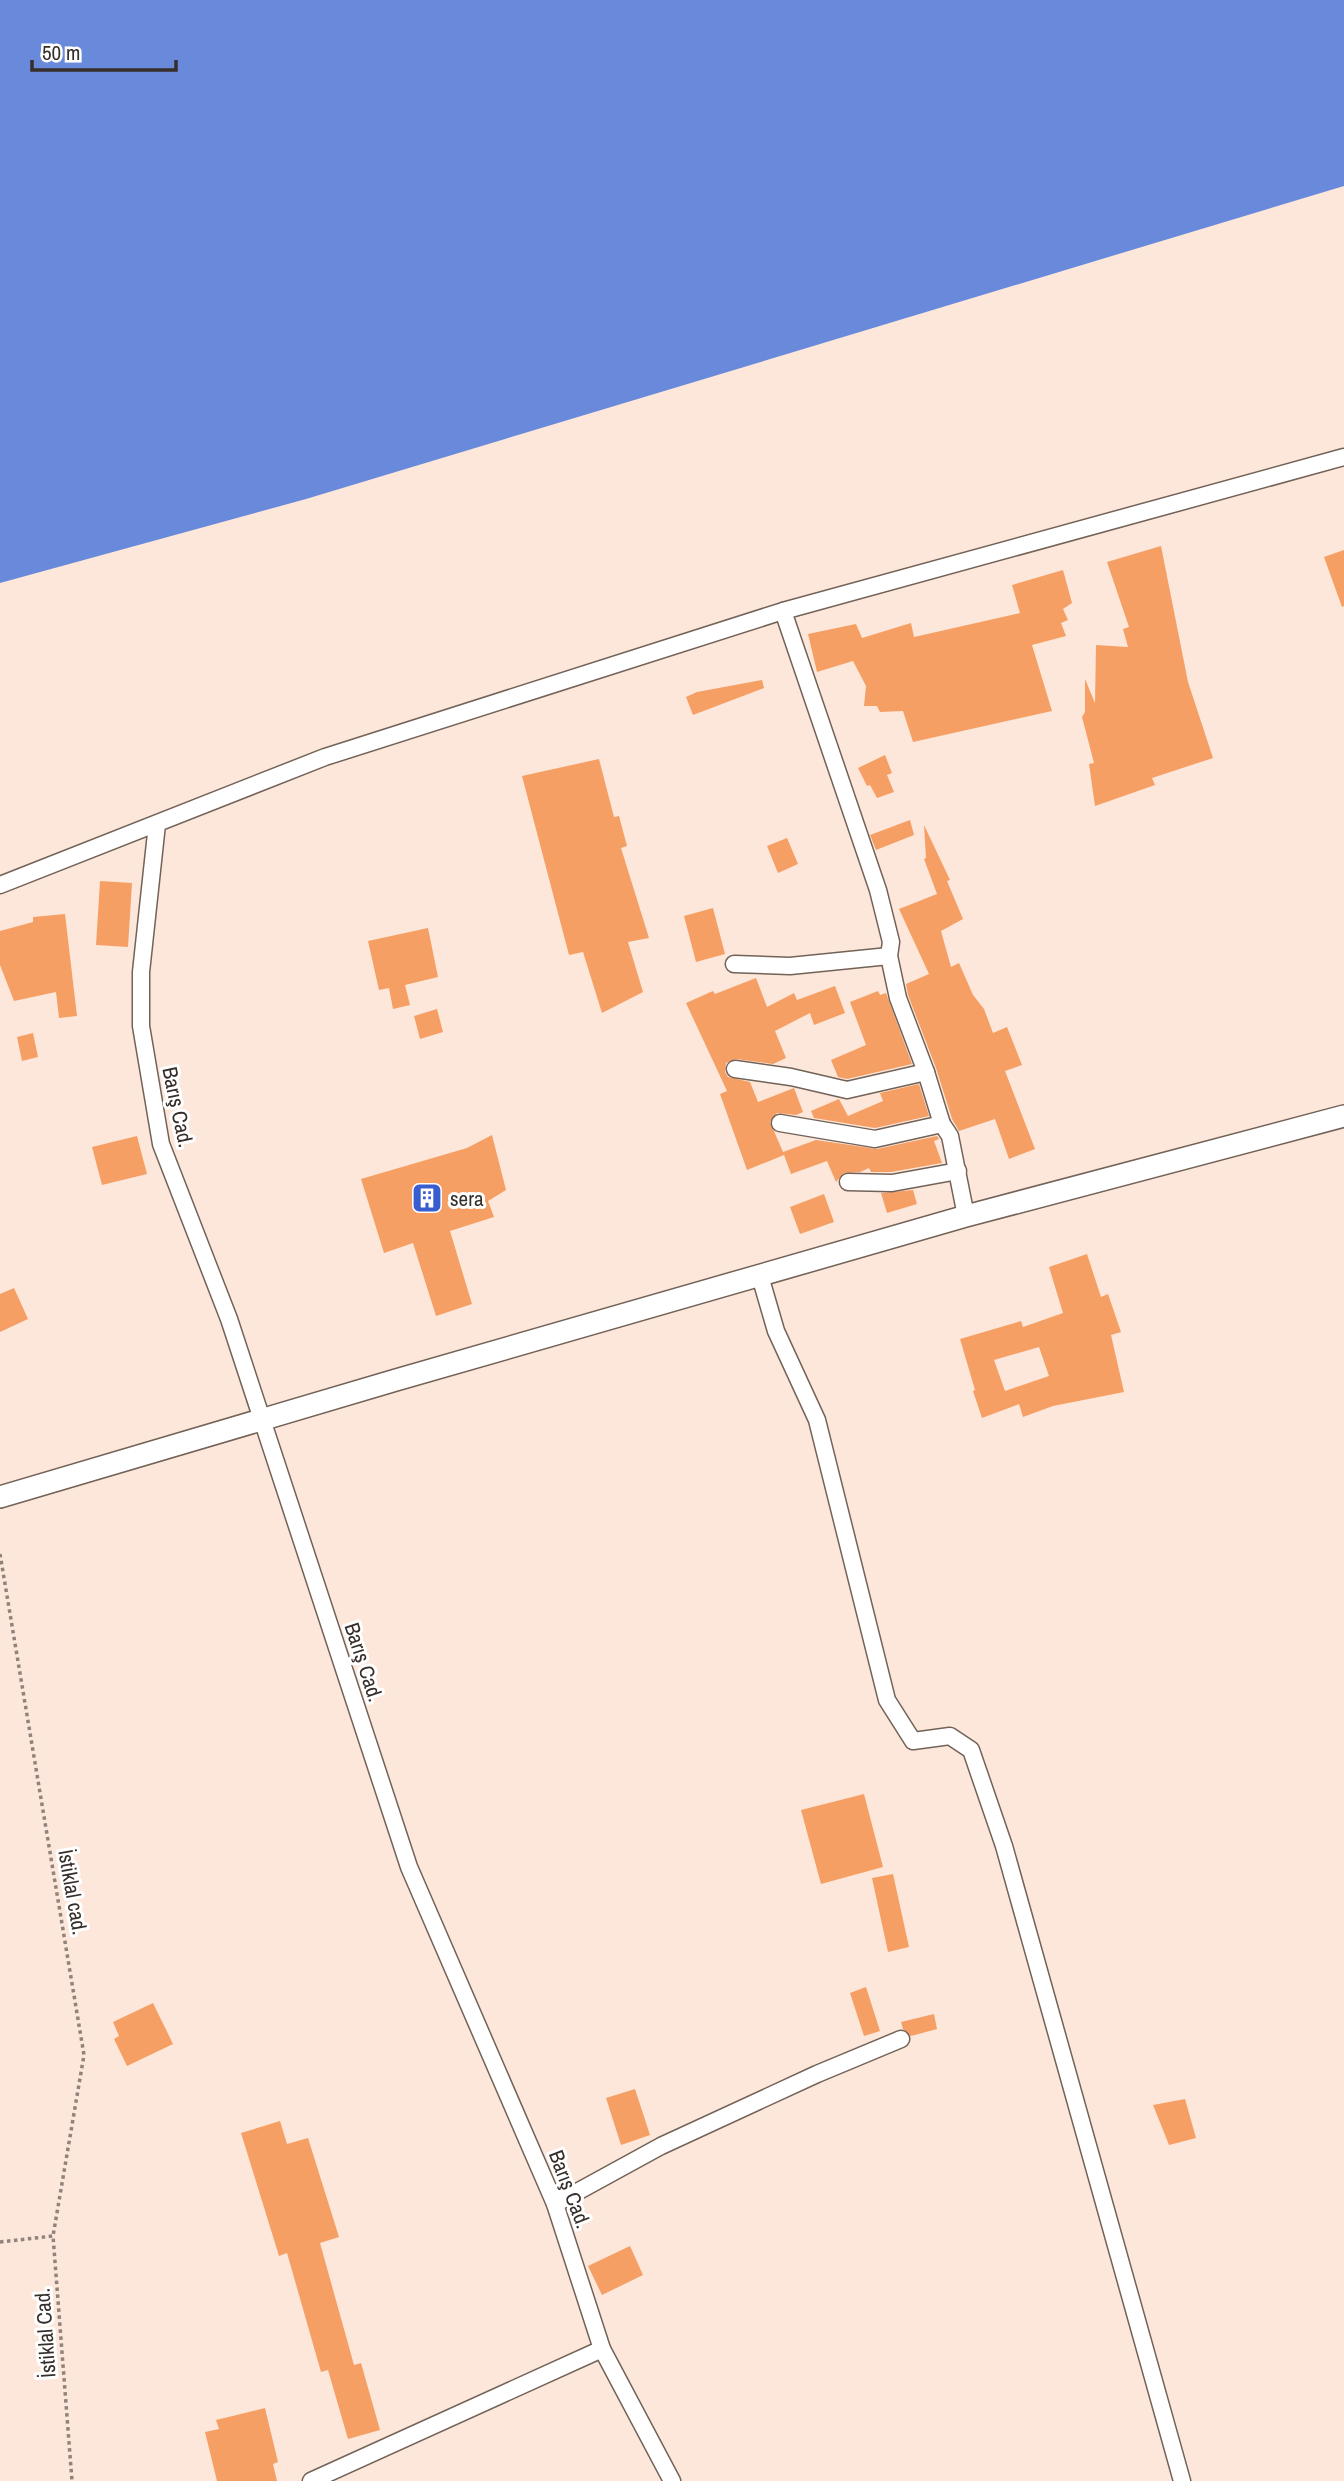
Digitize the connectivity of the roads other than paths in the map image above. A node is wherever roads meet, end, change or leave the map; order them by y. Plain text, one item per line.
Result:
1 (1344, 457) edge
2 (783, 611) junction
3 (158, 824) junction
4 (0, 885) edge
5 (889, 956) junction
6 (734, 964) dead end
7 (735, 1069) dead end
8 (926, 1072) junction
9 (1344, 1116) edge
10 (780, 1123) dead end
11 (942, 1125) junction
12 (958, 1171) junction
13 (848, 1182) dead end
14 (966, 1216) junction
15 (760, 1276) junction
16 (262, 1420) junction
17 (0, 1497) edge
18 (901, 2039) dead end
19 (555, 2203) junction
20 (602, 2349) junction
21 (311, 2481) edge
22 (673, 2481) edge
23 (1182, 2481) edge

1 - 2 street
2 - 3 street
2 - 5 street
3 - 4 street
3 - 16 street, Barış Cad.
5 - 6 street
5 - 8 street
7 - 8 street
8 - 11 street
9 - 14 main road
10 - 11 street
11 - 12 street
12 - 13 street
12 - 14 street
14 - 15 main road
15 - 16 main road
15 - 23 street
16 - 17 main road
16 - 19 street, Barış Cad.
18 - 19 street
19 - 20 street, Barış Cad.
20 - 21 street
20 - 22 street, Barış Cad.

